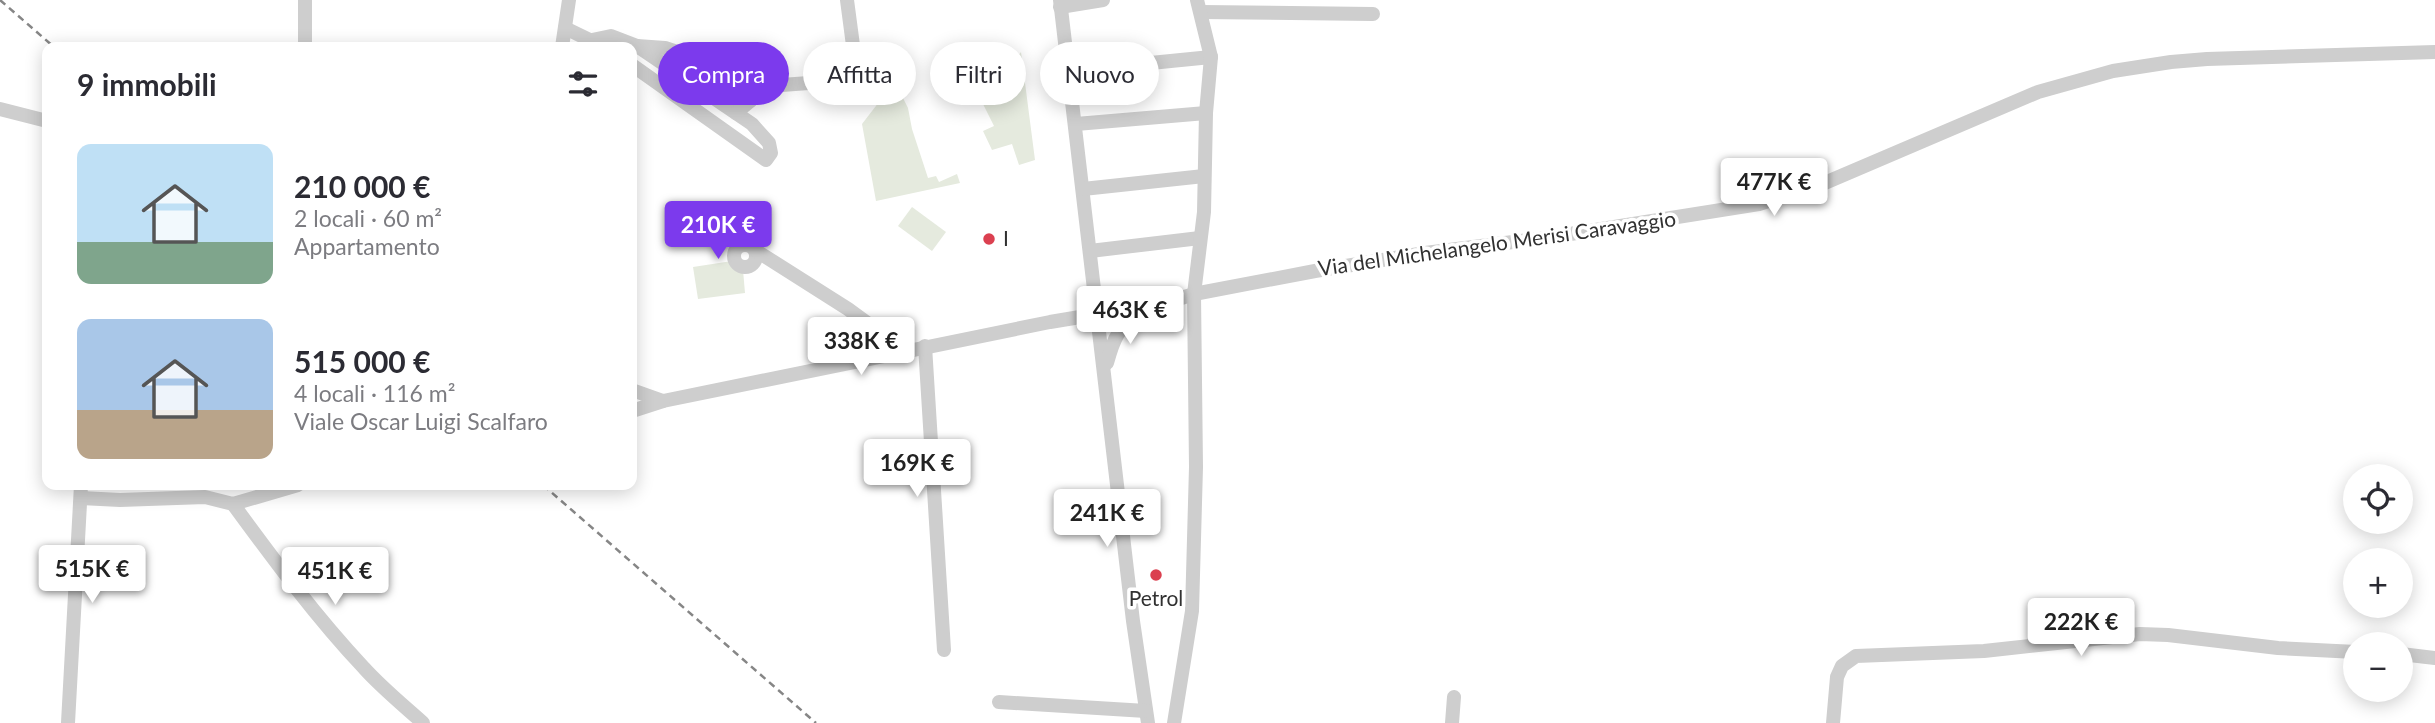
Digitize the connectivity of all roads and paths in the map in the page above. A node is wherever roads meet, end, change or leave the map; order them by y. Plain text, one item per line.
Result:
1 (305, 0) edge
2 (569, 0) edge
3 (847, 0) edge
4 (1103, 0) edge
5 (1060, 3) edge
6 (1199, 6) edge
7 (1373, 14) dead end
8 (565, 28) junction
9 (305, 42) edge
10 (563, 42) edge
11 (594, 42) edge
12 (601, 42) edge
13 (627, 42) edge
14 (1066, 42) edge
15 (637, 46) joint
16 (658, 48) edge
17 (2435, 52) edge
18 (1211, 57) junction
19 (1159, 62) edge
20 (637, 69) edge
21 (789, 84) edge
22 (745, 105) edge
23 (1074, 105) edge
24 (0, 109) edge
25 (736, 113) junction
26 (1206, 113) junction
27 (42, 120) edge
28 (1076, 124) junction
29 (1205, 176) junction
30 (1083, 189) junction
31 (1200, 238) junction
32 (755, 250) dead end
33 (1090, 251) junction
34 (1194, 295) junction
35 (1140, 311) junction
36 (1098, 316) junction
37 (925, 346) junction
38 (904, 350) junction
39 (1105, 371) junction
40 (637, 392) edge
41 (663, 401) junction
42 (637, 409) edge
43 (281, 490) edge
44 (81, 491) edge
45 (233, 504) junction
46 (944, 650) dead end
47 (2343, 651) edge
48 (2413, 655) edge
49 (2435, 658) edge
50 (1454, 697) dead end
51 (999, 702) dead end
52 (1147, 717) edge
53 (68, 723) edge
54 (423, 723) edge
55 (1174, 723) edge
56 (1452, 723) edge
57 (1833, 723) edge

1 - 9 street
2 - 8 street
3 - 21 street
4 - 5 street
5 - 14 street
6 - 7 street
6 - 18 street
8 - 10 street
8 - 11 street
12 - 13 street
15 - 16 street
15 - 25 street
17 - 34 street, Via del Michelangelo Merisi Caravaggio
18 - 19 street
18 - 26 street
20 - 25 street
22 - 25 street
23 - 28 street
24 - 27 street
26 - 28 street
26 - 29 street
28 - 30 street
29 - 30 street
29 - 31 street
30 - 33 street
31 - 33 street
31 - 34 street
32 - 38 street
33 - 36 street
34 - 35 street, Via del Michelangelo Merisi Caravaggio
34 - 55 street
35 - 36 street, Via del Michelangelo Merisi Caravaggio
35 - 39 street
36 - 37 street, Via del Michelangelo Merisi Caravaggio
36 - 39 street
37 - 38 street, Via del Michelangelo Merisi Caravaggio
37 - 46 street
38 - 41 street, Via del Michelangelo Merisi Caravaggio
39 - 52 street
40 - 41 street
41 - 42 street, Via del Michelangelo Merisi Caravaggio
43 - 45 street
44 - 45 street
44 - 53 street
45 - 54 street
47 - 57 street
48 - 49 street
50 - 56 street
51 - 52 street

